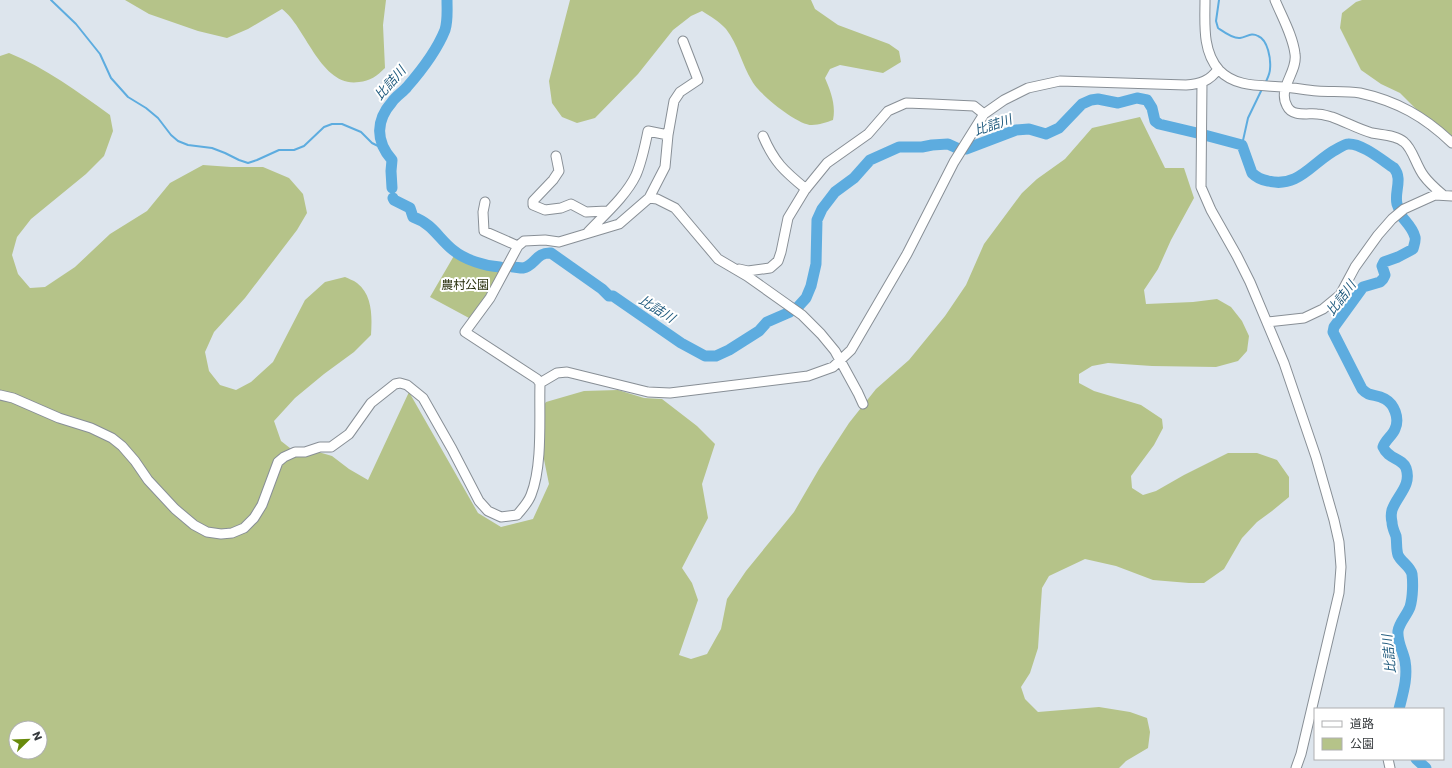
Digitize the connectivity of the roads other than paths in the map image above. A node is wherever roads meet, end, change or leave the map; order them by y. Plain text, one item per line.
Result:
1 (1205, 0) edge
2 (1275, 0) edge
3 (683, 41) dead end
4 (1218, 69) junction
5 (1202, 82) junction
6 (1285, 87) junction
7 (984, 114) junction
8 (668, 135) junction
9 (763, 136) dead end
10 (1452, 143) edge
11 (556, 156) dead end
12 (806, 189) junction
13 (1447, 195) edge
14 (649, 198) junction
15 (485, 202) dead end
16 (607, 211) junction
17 (588, 232) junction
18 (518, 246) junction
19 (734, 268) junction
20 (1267, 322) junction
21 (840, 360) junction
22 (540, 383) junction
23 (0, 395) edge
24 (863, 404) dead end
25 (1296, 768) edge

1 - 4 street
2 - 6 street
3 - 8 street
4 - 5 street
4 - 6 street
5 - 7 street
5 - 20 street
6 - 10 street
6 - 13 street
7 - 12 street
7 - 21 street
8 - 14 street
8 - 16 street
9 - 12 street
11 - 16 street
12 - 19 street
13 - 20 street
14 - 17 street
14 - 19 street
15 - 18 street
16 - 17 street
17 - 18 street
18 - 22 street
19 - 21 street
20 - 25 street
21 - 22 street
21 - 24 street
22 - 23 street

